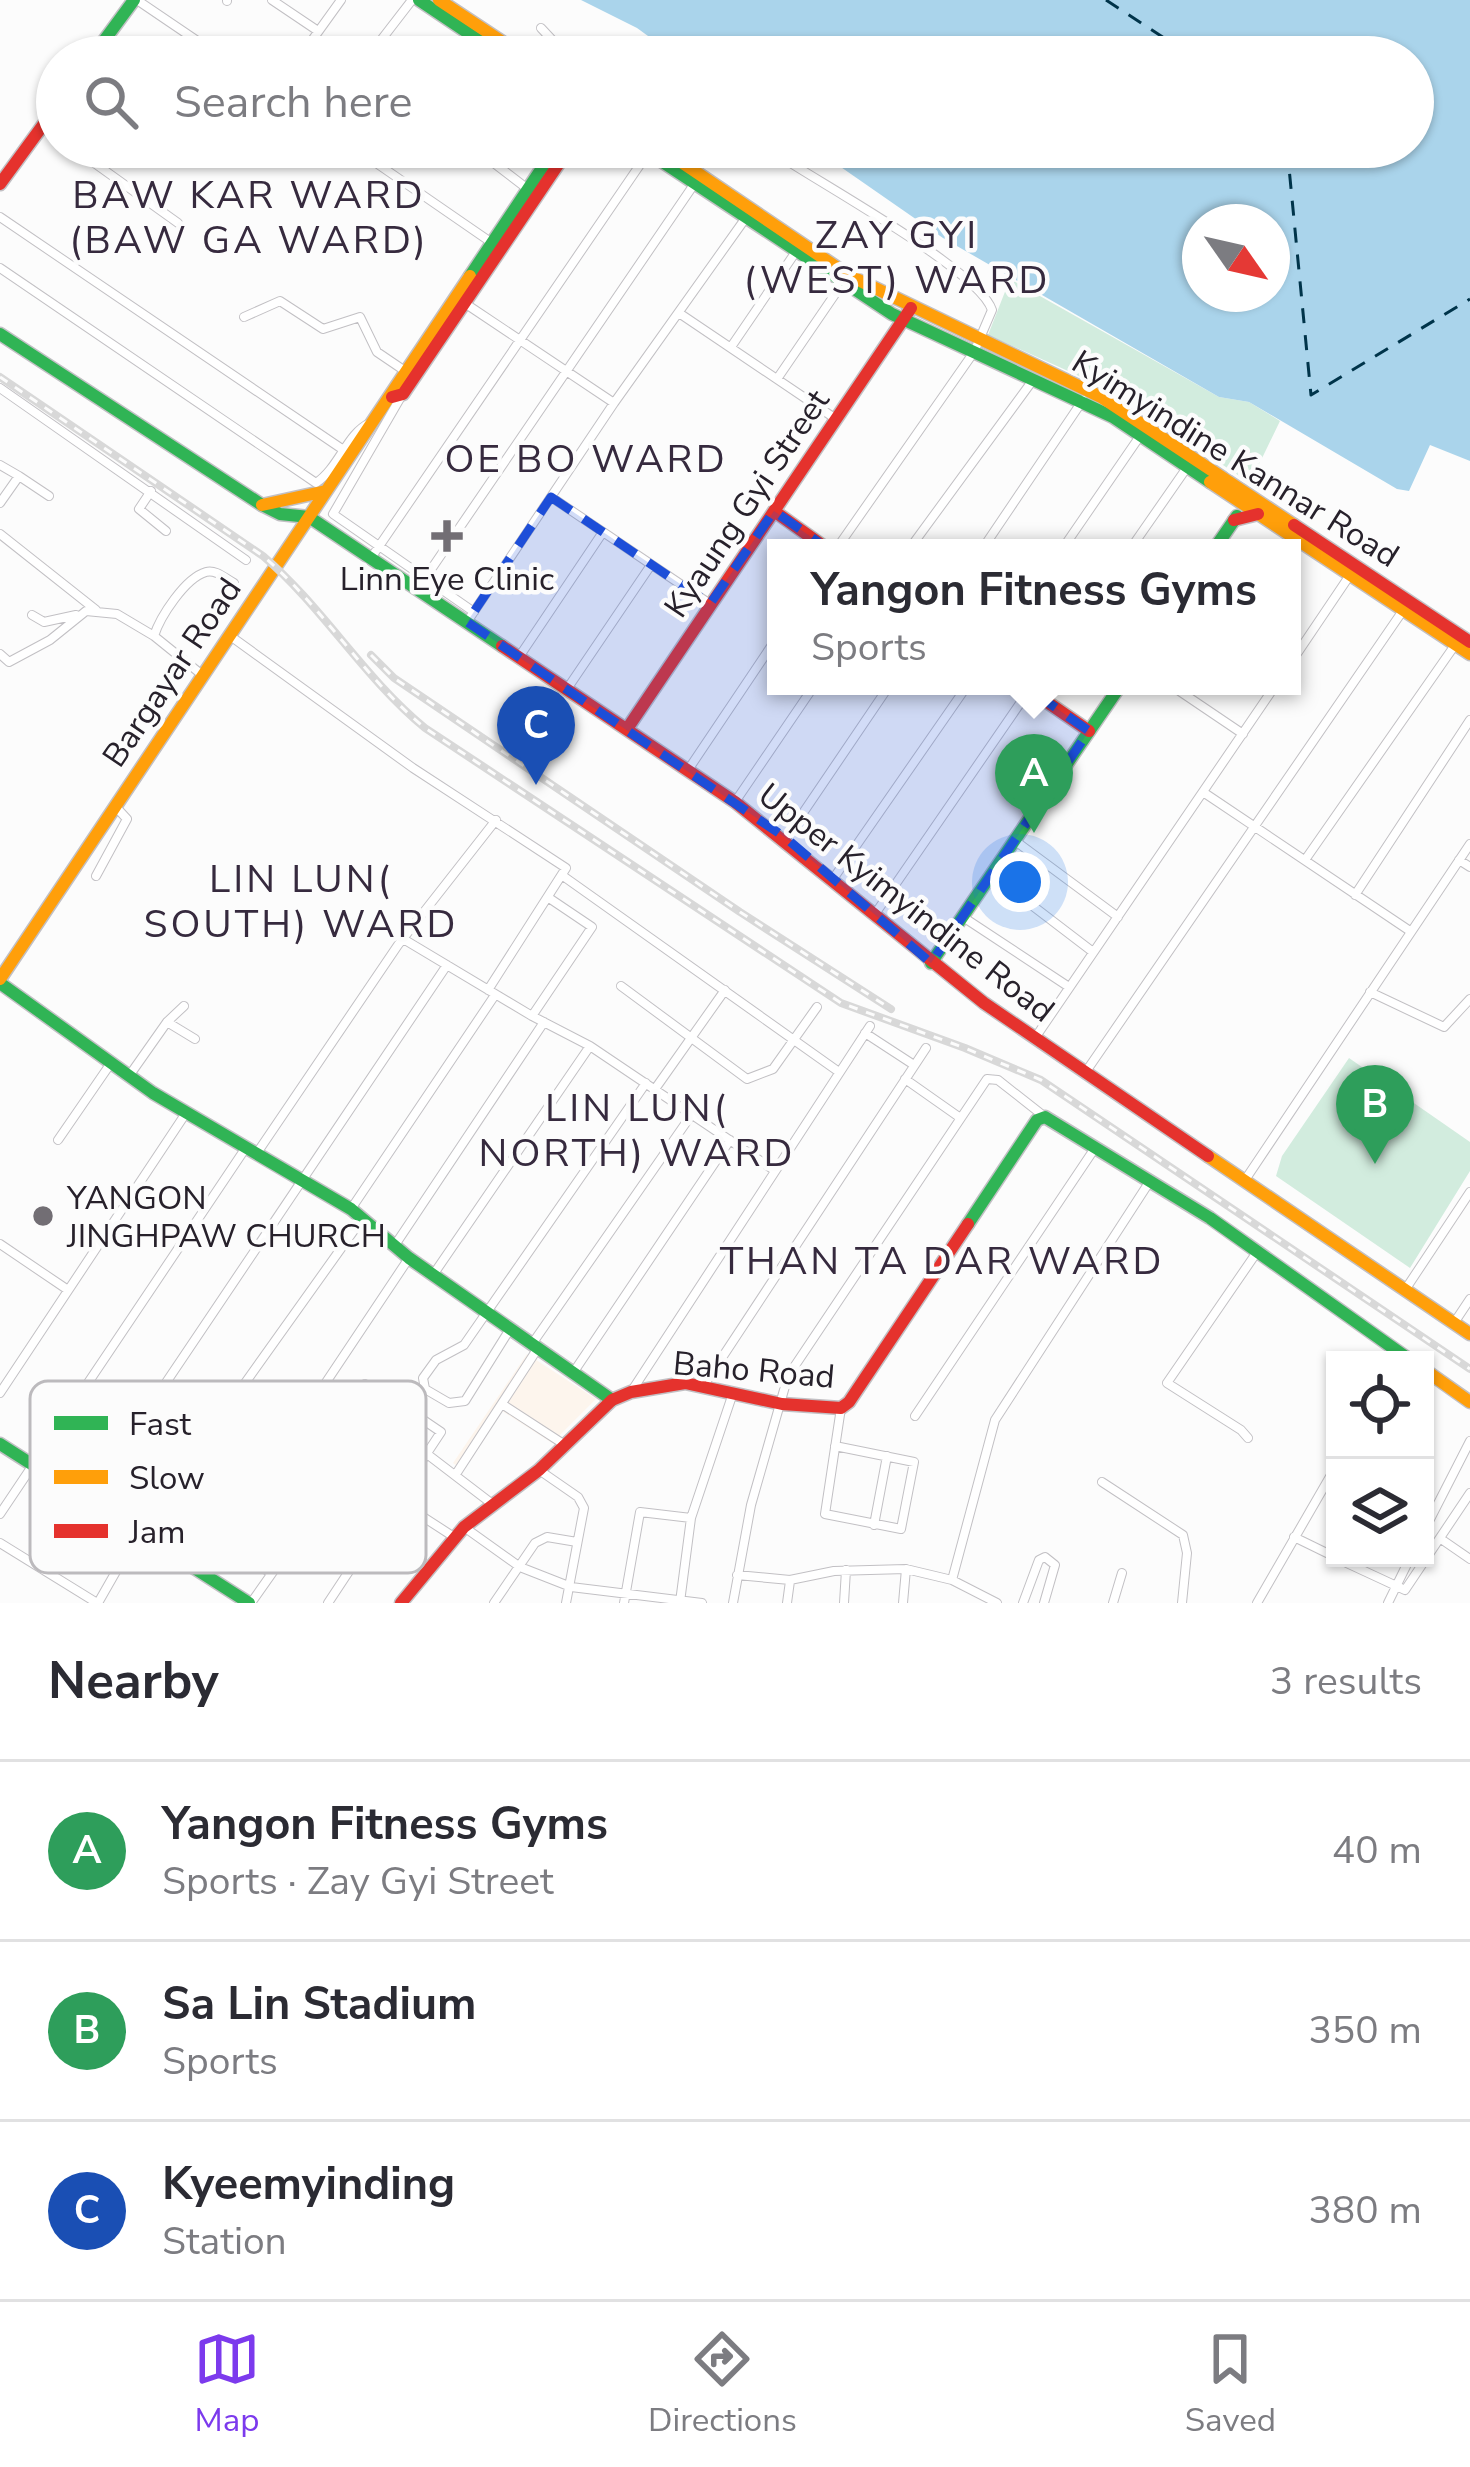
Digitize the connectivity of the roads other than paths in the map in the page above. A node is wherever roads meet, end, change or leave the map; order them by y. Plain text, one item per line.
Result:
1 (135, 0) edge
2 (272, 0) edge
3 (340, 0) edge
4 (416, 0) edge
5 (439, 0) edge
6 (459, 20) junction
7 (541, 28) dead end
8 (319, 31) junction
9 (108, 36) edge
10 (189, 36) edge
11 (315, 36) edge
12 (386, 36) edge
13 (478, 36) edge
14 (488, 36) edge
15 (548, 36) edge
16 (36, 135) edge
17 (101, 168) edge
18 (383, 168) edge
19 (500, 168) edge
20 (545, 168) edge
21 (553, 168) edge
22 (636, 168) edge
23 (679, 168) edge
24 (800, 168) edge
25 (698, 180) junction
26 (0, 184) edge
27 (532, 193) junction
28 (0, 217) edge
29 (745, 219) junction
30 (178, 223) dead end
31 (497, 247) junction
32 (795, 253) junction
33 (0, 268) edge
34 (845, 279) junction
35 (461, 300) junction
36 (679, 314) junction
37 (244, 317) dead end
38 (904, 320) junction
39 (0, 334) edge
40 (519, 339) junction
41 (976, 346) junction
42 (730, 347) junction
43 (405, 371) junction
44 (568, 372) junction
45 (777, 379) junction
46 (1034, 379) junction
47 (0, 388) edge
48 (397, 396) junction
49 (1085, 396) junction
50 (614, 403) junction
51 (836, 419) junction
52 (374, 423) junction
53 (1140, 437) junction
54 (345, 451) junction
55 (0, 465) edge
56 (1188, 465) junction
57 (19, 476) junction
58 (322, 487) junction
59 (151, 491) junction
60 (49, 496) dead end
61 (551, 497) junction
62 (1242, 498) junction
63 (0, 503) edge
64 (262, 505) junction
65 (773, 512) junction
66 (1261, 516) junction
67 (309, 517) junction
68 (1234, 520) junction
69 (166, 531) dead end
70 (603, 532) junction
71 (0, 535) edge
72 (813, 539) edge
73 (843, 539) edge
74 (917, 539) edge
75 (989, 539) edge
76 (1069, 539) edge
77 (1137, 539) edge
78 (1221, 539) edge
79 (1298, 539) edge
80 (1301, 541) edge
81 (374, 553) junction
82 (246, 560) dead end
83 (651, 565) junction
84 (1351, 574) junction
85 (234, 584) dead end
86 (420, 584) junction
87 (710, 604) junction
88 (1407, 605) junction
89 (97, 610) junction
90 (32, 615) dead end
91 (77, 615) junction
92 (471, 617) junction
93 (228, 634) junction
94 (154, 636) junction
95 (1463, 643) edge
96 (1301, 648) edge
97 (767, 652) edge
98 (0, 654) edge
99 (1470, 654) edge
100 (519, 656) junction
101 (4, 665) edge
102 (201, 674) junction
103 (567, 689) junction
104 (808, 695) edge
105 (883, 695) edge
106 (961, 695) edge
107 (1024, 695) edge
108 (1040, 695) edge
109 (1114, 695) edge
110 (1186, 695) edge
111 (1195, 695) edge
112 (1269, 695) edge
113 (1192, 699) junction
114 (1470, 720) edge
115 (627, 729) junction
116 (1089, 731) junction
117 (1243, 734) junction
118 (688, 770) junction
119 (1203, 792) junction
120 (735, 802) junction
121 (114, 805) junction
122 (496, 820) junction
123 (1253, 826) junction
124 (786, 838) junction
125 (1014, 841) junction
126 (1470, 844) edge
127 (1305, 860) junction
128 (1459, 860) junction
129 (1470, 867) edge
130 (564, 872) junction
131 (991, 874) junction
132 (96, 876) dead end
133 (833, 879) junction
134 (1355, 895) junction
135 (549, 897) junction
136 (874, 915) junction
137 (963, 917) junction
138 (1118, 917) junction
139 (1410, 931) junction
140 (405, 940) junction
141 (1093, 952) junction
142 (931, 963) junction
143 (447, 965) junction
144 (0, 981) edge
145 (621, 986) dead end
146 (1070, 987) junction
147 (725, 990) junction
148 (1370, 992) junction
149 (491, 993) junction
150 (1470, 999) edge
151 (184, 1006) dead end
152 (817, 1007) dead end
153 (532, 1016) junction
154 (167, 1022) junction
155 (544, 1022) junction
156 (1035, 1038) junction
157 (195, 1039) dead end
158 (692, 1039) junction
159 (793, 1042) junction
160 (590, 1046) junction
161 (926, 1048) dead end
162 (111, 1064) junction
163 (914, 1065) junction
164 (838, 1072) junction
165 (1085, 1073) junction
166 (129, 1076) junction
167 (905, 1079) junction
168 (650, 1086) junction
169 (187, 1113) junction
170 (692, 1114) junction
171 (1045, 1117) junction
172 (959, 1118) junction
173 (730, 1140) junction
174 (58, 1141) dead end
175 (1096, 1147) junction
176 (251, 1151) junction
177 (774, 1170) junction
178 (305, 1179) junction
179 (1245, 1180) junction
180 (1150, 1181) junction
181 (1470, 1192) edge
182 (357, 1214) junction
183 (394, 1245) junction
184 (4, 1247) edge
185 (1257, 1252) junction
186 (409, 1258) junction
187 (0, 1260) edge
188 (433, 1275) junction
189 (68, 1290) junction
190 (1405, 1290) junction
191 (1470, 1299) edge
192 (487, 1313) junction
193 (1454, 1323) junction
194 (509, 1329) junction
195 (1470, 1334) edge
196 (535, 1346) junction
197 (1397, 1351) edge
198 (573, 1372) junction
199 (1434, 1376) edge
200 (92, 1381) edge
201 (168, 1381) edge
202 (242, 1381) edge
203 (327, 1381) edge
204 (424, 1381) edge
205 (704, 1385) junction
206 (426, 1390) edge
207 (632, 1392) junction
208 (733, 1393) junction
209 (0, 1394) edge
210 (612, 1400) junction
211 (1470, 1402) edge
212 (502, 1404) junction
213 (782, 1404) junction
214 (841, 1408) junction
215 (915, 1416) dead end
216 (426, 1422) edge
217 (1248, 1438) dead end
218 (1470, 1441) edge
219 (0, 1444) edge
220 (566, 1445) junction
221 (835, 1446) junction
222 (427, 1454) joint
223 (886, 1456) junction
224 (30, 1464) edge
225 (1457, 1466) junction
226 (30, 1470) edge
227 (538, 1470) junction
228 (456, 1474) junction
229 (1470, 1477) edge
230 (1102, 1482) dead end
231 (1326, 1483) edge
232 (1470, 1493) edge
233 (491, 1503) junction
234 (1434, 1511) edge
235 (0, 1514) edge
236 (426, 1515) edge
237 (691, 1518) junction
238 (874, 1525) junction
239 (459, 1532) junction
240 (1294, 1537) junction
241 (1441, 1538) junction
242 (577, 1542) junction
243 (0, 1543) edge
244 (1326, 1553) edge
245 (1470, 1559) edge
246 (30, 1562) edge
247 (1356, 1567) edge
248 (1408, 1567) edge
249 (520, 1568) junction
250 (906, 1569) junction
251 (846, 1570) junction
252 (48, 1573) edge
253 (115, 1573) edge
254 (202, 1573) edge
255 (271, 1573) edge
256 (348, 1573) edge
257 (1122, 1573) dead end
258 (737, 1575) junction
259 (790, 1580) junction
260 (952, 1580) junction
261 (962, 1586) junction
262 (571, 1587) junction
263 (1401, 1587) junction
264 (625, 1599) edge
265 (409, 1600) edge
266 (680, 1602) edge
267 (97, 1603) edge
268 (250, 1603) edge
269 (328, 1603) edge
270 (494, 1603) edge
271 (566, 1603) edge
272 (702, 1603) edge
273 (733, 1603) edge
274 (788, 1603) edge
275 (844, 1603) edge
276 (903, 1603) edge
277 (960, 1603) edge
278 (997, 1603) edge
279 (1023, 1603) edge
280 (1044, 1603) edge
281 (1113, 1603) edge
282 (1182, 1603) edge
283 (1257, 1603) edge
284 (1388, 1603) edge

1 - 9 main road
1 - 10 street
2 - 8 street
3 - 8 street
4 - 6 main road
4 - 12 street
5 - 6 main road
6 - 13 main road
6 - 14 main road
7 - 15 street
8 - 11 street
16 - 26 main road
17 - 30 street
18 - 31 street
19 - 27 street
20 - 27 main road, Bargayar Road
21 - 27 main road, Bargayar Road
22 - 40 street
23 - 25 main road, Kyimyindine Kannar Road
24 - 41 street
25 - 29 main road, Kyimyindine Kannar Road
25 - 34 main road, Kyimyindine Kannar Road
25 - 44 street
27 - 31 main road, Bargayar Road
28 - 54 street
29 - 32 main road, Kyimyindine Kannar Road
29 - 36 street
31 - 35 main road, Bargayar Road
32 - 34 main road, Kyimyindine Kannar Road
32 - 42 street
33 - 58 street
34 - 38 main road, Kyimyindine Kannar Road
34 - 45 street
35 - 40 street
35 - 43 main road, Bargayar Road
35 - 48 main road, Bargayar Road
36 - 42 street
36 - 50 street
37 - 43 street
38 - 41 main road, Kyimyindine Kannar Road
38 - 51 main road, Kyaung Gyi Street
39 - 64 main road, Upper Kyimyindine Road
40 - 44 street
40 - 81 street
41 - 46 main road, Kyimyindine Kannar Road
41 - 49 main road, Kyimyindine Kannar Road
41 - 73 street
42 - 45 street
43 - 48 main road, Bargayar Road
44 - 50 street
44 - 86 street
45 - 51 street
46 - 49 main road, Kyimyindine Kannar Road
46 - 74 street
47 - 59 street
48 - 52 main road, Bargayar Road
48 - 81 street
49 - 53 main road, Kyimyindine Kannar Road
49 - 56 main road, Kyimyindine Kannar Road
49 - 75 street
50 - 61 street
51 - 65 main road, Kyaung Gyi Street
52 - 54 street
52 - 58 main road, Bargayar Road
53 - 56 main road, Kyimyindine Kannar Road
53 - 76 street
54 - 58 street
55 - 57 street
56 - 62 main road, Kyimyindine Kannar Road
56 - 77 street
57 - 60 street
57 - 63 street
58 - 64 main road
58 - 67 main road, Bargayar Road
59 - 69 street
59 - 82 street
61 - 70 street
61 - 92 street
62 - 66 main road
62 - 68 main road
62 - 88 main road, Kyimyindine Kannar Road
64 - 67 main road, Upper Kyimyindine Road
65 - 72 main road
65 - 87 main road, Kyaung Gyi Street
66 - 68 main road
66 - 79 main road
67 - 81 main road, Upper Kyimyindine Road
67 - 93 main road, Bargayar Road
68 - 78 main road
70 - 83 street
70 - 100 street
71 - 89 street
80 - 84 main road
81 - 86 main road, Upper Kyimyindine Road
83 - 87 street
83 - 103 street
84 - 88 main road
84 - 96 street
85 - 94 street
86 - 92 main road, Upper Kyimyindine Road
87 - 115 main road, Kyaung Gyi Street
88 - 95 main road
88 - 123 street
89 - 91 street
89 - 94 street
90 - 91 street
91 - 101 street
92 - 100 main road, Upper Kyimyindine Road
93 - 102 main road, Bargayar Road
93 - 122 street
94 - 102 street
95 - 99 main road
95 - 127 street
97 - 118 street
98 - 101 street
100 - 103 main road, Upper Kyimyindine Road
102 - 121 main road, Bargayar Road
103 - 115 main road, Upper Kyimyindine Road
104 - 120 street
105 - 124 street
106 - 133 street
107 - 136 street
108 - 116 main road
109 - 116 main road
110 - 113 street
111 - 113 street
112 - 117 street
113 - 117 street
114 - 134 street
115 - 118 main road, Upper Kyimyindine Road
116 - 125 main road
117 - 119 street
118 - 120 main road, Upper Kyimyindine Road
119 - 123 street
119 - 138 street
120 - 124 main road, Upper Kyimyindine Road
121 - 132 street
121 - 144 main road, Bargayar Road
122 - 130 street
122 - 140 street
123 - 127 street
123 - 165 street
124 - 133 main road, Upper Kyimyindine Road
125 - 131 main road
125 - 138 street
126 - 128 street
127 - 134 street
128 - 129 street
128 - 139 street
130 - 135 street
130 - 147 street
131 - 137 main road
131 - 141 street
133 - 136 main road, Upper Kyimyindine Road
134 - 139 street
135 - 149 street
135 - 153 street
136 - 142 main road, Upper Kyimyindine Road
137 - 142 main road
137 - 146 street
138 - 141 street
139 - 148 street
140 - 143 street
140 - 176 street
141 - 146 street
142 - 156 main road, Upper Kyimyindine Road
143 - 149 street
143 - 178 street
144 - 162 main road
145 - 158 street
146 - 156 street
147 - 158 street
147 - 159 street
148 - 150 street
148 - 179 street
149 - 153 street
149 - 182 street
151 - 154 street
152 - 159 street
153 - 155 street
154 - 157 street
154 - 166 street
155 - 160 street
155 - 183 street
156 - 165 main road, Upper Kyimyindine Road
158 - 159 street
158 - 168 street
159 - 164 street
160 - 168 street
160 - 188 street
161 - 163 street
162 - 166 main road
162 - 174 street
163 - 164 street
163 - 167 street
164 - 177 street
165 - 179 main road, Upper Kyimyindine Road
166 - 169 main road
167 - 172 street
167 - 205 street
168 - 170 street
168 - 192 street
169 - 176 main road
169 - 189 street
170 - 173 street
170 - 196 street
171 - 172 street
171 - 175 main road
171 - 214 main road, Baho Road
172 - 213 street
173 - 177 street
173 - 198 street
175 - 180 main road
175 - 215 street
176 - 178 main road
176 - 200 street
177 - 207 street
178 - 182 main road
178 - 201 street
179 - 190 main road, Upper Kyimyindine Road
180 - 185 main road
180 - 260 street
181 - 190 street
182 - 183 main road
182 - 202 street
183 - 186 main road
184 - 187 street
184 - 189 street
185 - 197 main road
185 - 217 street
186 - 188 main road
186 - 203 street
188 - 192 main road
189 - 209 street
190 - 193 main road, Upper Kyimyindine Road
191 - 193 street
192 - 194 main road
192 - 204 street
193 - 195 main road, Upper Kyimyindine Road
194 - 196 main road
194 - 206 street
196 - 198 main road
196 - 212 street
198 - 210 main road
199 - 211 main road
205 - 207 main road, Baho Road
205 - 208 main road, Baho Road
207 - 210 main road, Baho Road
208 - 213 main road, Baho Road
208 - 237 street
210 - 220 main road
212 - 220 street
212 - 228 street
213 - 214 main road, Baho Road
213 - 258 street
214 - 221 street
216 - 222 street
218 - 225 street
219 - 224 main road
220 - 227 main road
221 - 223 street
221 - 238 street
222 - 228 street
223 - 238 street
223 - 238 street
225 - 229 street
225 - 234 street
226 - 235 street
227 - 233 main road
227 - 242 street
228 - 233 street
230 - 282 street
231 - 240 street
232 - 241 street
233 - 239 main road
236 - 239 street
237 - 264 street
237 - 266 street
239 - 249 street
239 - 265 main road
240 - 244 street
240 - 283 street
241 - 245 street
241 - 263 street
242 - 249 street
242 - 262 street
243 - 246 street
247 - 263 street
248 - 263 street
249 - 262 street
249 - 270 street
250 - 251 street
250 - 260 street
250 - 276 street
251 - 259 street
251 - 275 street
252 - 267 street
253 - 267 street
254 - 268 main road
255 - 268 street
256 - 269 street
257 - 281 street
258 - 259 street
258 - 273 street
259 - 274 street
260 - 261 street
261 - 277 street
261 - 278 street
262 - 264 street
262 - 271 street
263 - 284 street
264 - 266 street
266 - 272 street
279 - 280 street

